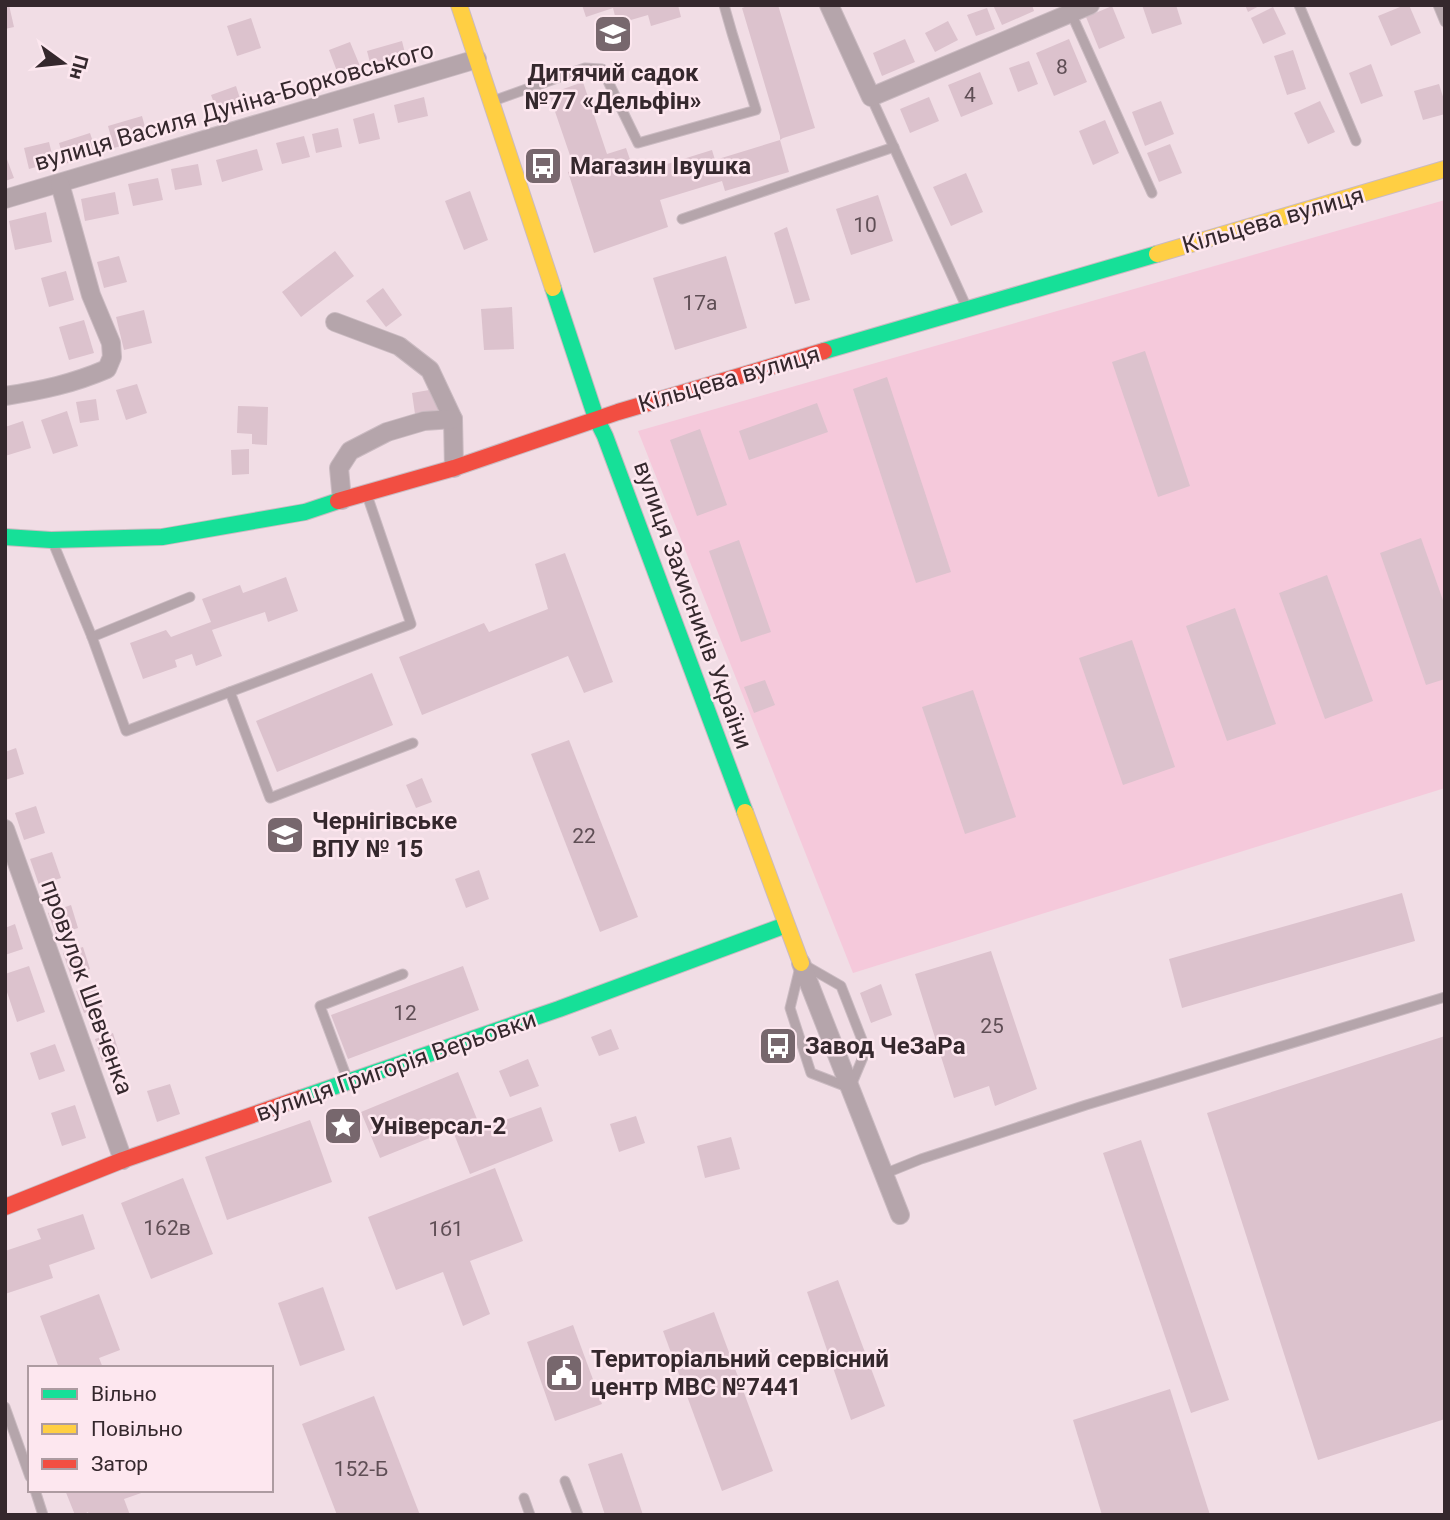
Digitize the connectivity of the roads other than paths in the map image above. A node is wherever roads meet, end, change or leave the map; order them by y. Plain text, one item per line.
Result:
1 (459, 5) edge
2 (724, 5) edge
3 (829, 5) edge
4 (1090, 5) edge
5 (1299, 5) edge
6 (1438, 5) edge
7 (1071, 13) junction
8 (1445, 22) edge
9 (477, 60) junction
10 (871, 97) junction
11 (492, 102) junction
12 (1356, 141) dead end
13 (894, 146) junction
14 (1445, 169) edge
15 (60, 184) junction
16 (1152, 193) dead end
17 (5, 199) edge
18 (682, 219) dead end
19 (967, 308) junction
20 (335, 322) dead end
21 (5, 396) edge
22 (596, 418) junction
23 (453, 419) junction
24 (454, 468) junction
25 (366, 493) junction
26 (342, 500) junction
27 (5, 537) edge
28 (51, 540) junction
29 (190, 597) dead end
30 (92, 637) junction
31 (230, 692) junction
32 (413, 743) dead end
33 (5, 829) edge
34 (786, 925) junction
35 (801, 963) junction
36 (403, 974) dead end
37 (1445, 997) edge
38 (349, 1083) junction
39 (850, 1088) junction
40 (122, 1160) junction
41 (884, 1174) junction
42 (5, 1207) edge
43 (900, 1215) dead end
44 (5, 1407) edge
45 (28, 1471) edge
46 (565, 1481) dead end
47 (35, 1492) edge
48 (524, 1498) dead end
49 (43, 1515) edge
50 (530, 1515) edge
51 (578, 1515) edge

1 - 9 street, вулиця Захисників України
2 - 11 lane
3 - 10 street
4 - 7 street
5 - 12 lane
6 - 8 lane
7 - 10 street
7 - 16 lane
9 - 11 street, вулиця Захисників України
9 - 15 street, вулиця Василя Дуніна-Борковського
10 - 13 lane
11 - 22 street, вулиця Захисників України
13 - 18 lane
13 - 19 lane
14 - 19 street, Кільцева вулиця
15 - 17 street, вулиця Василя Дуніна-Борковського
15 - 21 street
19 - 22 street, Кільцева вулиця
20 - 23 street
22 - 24 street, Кільцева вулиця
22 - 34 street, вулиця Захисників України
23 - 24 street
23 - 26 street
24 - 25 street, Кільцева вулиця
25 - 26 street, Кільцева вулиця
25 - 31 lane
26 - 28 street, Кільцева вулиця
27 - 28 street, Кільцева вулиця
28 - 30 lane
29 - 30 lane
30 - 31 lane
31 - 32 lane
33 - 40 street, провулок Шевченка
34 - 35 street, вулиця Захисників України
34 - 38 street, вулиця Григорія Верьовки
35 - 39 street, вулиця Захисників України
35 - 39 lane
35 - 39 lane
36 - 38 lane
37 - 41 lane
38 - 40 street, вулиця Григорія Верьовки
39 - 41 street, вулиця Захисників України
40 - 42 street, вулиця Григорія Верьовки
41 - 43 street, вулиця Захисників України
44 - 45 lane
46 - 51 lane
47 - 49 lane
48 - 50 lane

